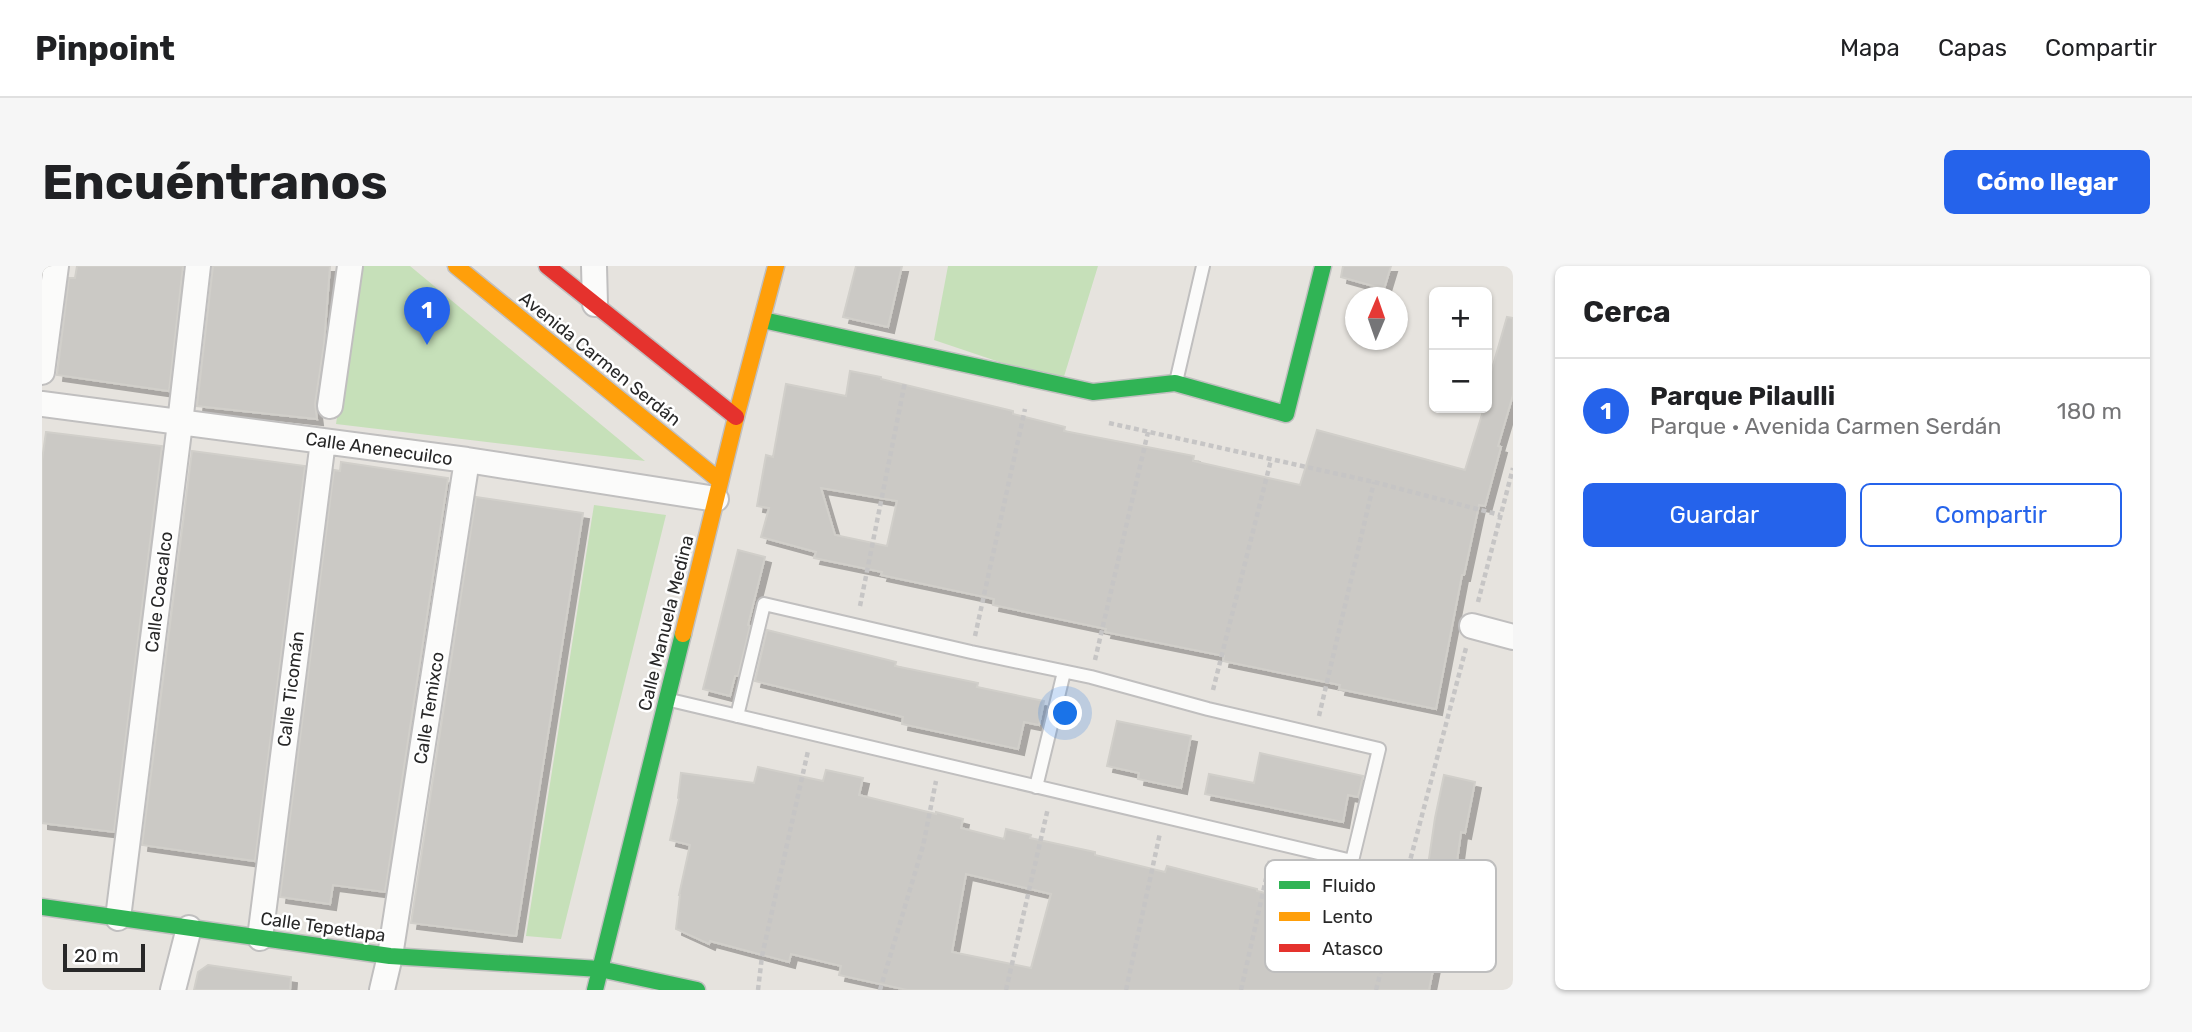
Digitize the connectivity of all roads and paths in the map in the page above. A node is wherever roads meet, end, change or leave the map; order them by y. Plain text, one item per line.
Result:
1 (55, 266) edge
2 (198, 266) edge
3 (350, 266) edge
4 (456, 266) edge
5 (547, 266) edge
6 (594, 266) edge
7 (776, 266) edge
8 (1203, 266) edge
9 (1323, 266) edge
10 (595, 304) junction
11 (763, 320) junction
12 (42, 372) edge
13 (907, 375) dead end
14 (1175, 383) junction
15 (42, 404) edge
16 (1026, 404) dead end
17 (330, 406) dead end
18 (736, 417) junction
19 (180, 423) junction
20 (1107, 423) dead end
21 (1148, 432) junction
22 (323, 441) junction
23 (467, 460) junction
24 (1271, 460) junction
25 (1513, 468) edge
26 (1374, 482) junction
27 (718, 490) junction
28 (1500, 515) junction
29 (856, 625) junction
30 (1472, 626) junction
31 (1513, 637) edge
32 (971, 652) junction
33 (1064, 672) junction
34 (1091, 677) junction
35 (667, 700) junction
36 (1208, 709) junction
37 (737, 716) junction
38 (813, 734) junction
39 (1315, 734) junction
40 (941, 763) junction
41 (1036, 787) junction
42 (1052, 790) junction
43 (1164, 817) junction
44 (1275, 843) junction
45 (1271, 860) edge
46 (1348, 860) edge
47 (1352, 860) edge
48 (1410, 860) edge
49 (1265, 886) edge
50 (42, 907) edge
51 (118, 918) junction
52 (189, 928) junction
53 (260, 937) junction
54 (390, 956) junction
55 (600, 970) junction
56 (1381, 972) edge
57 (173, 990) edge
58 (382, 990) edge
59 (595, 990) edge
60 (697, 990) edge
61 (758, 990) edge
62 (880, 990) edge
63 (1006, 990) edge
64 (1126, 990) edge
65 (1241, 990) edge
66 (1376, 990) edge

1 - 12 street
2 - 19 street, Calle Coacalco
3 - 17 street
4 - 27 street, Avenida Carmen Serdán
5 - 10 street
6 - 10 street
7 - 11 street, Calle Manuela Medina
8 - 14 lane
9 - 14 street
10 - 18 street
11 - 14 street
11 - 18 street, Calle Manuela Medina
13 - 29 path
15 - 19 street, Calle Anenecuilco
16 - 32 path
18 - 27 street, Calle Manuela Medina
19 - 22 street, Calle Anenecuilco
19 - 51 street, Calle Coacalco
20 - 21 path
21 - 24 path
21 - 34 path
22 - 23 street, Calle Anenecuilco
22 - 53 street, Calle Ticomán
23 - 27 street, Calle Anenecuilco
23 - 54 street, Calle Temixco
24 - 26 path
24 - 36 path
25 - 28 path
26 - 28 path
26 - 39 path
27 - 35 street, Calle Manuela Medina
28 - 30 path
29 - 32 lane
29 - 37 lane
30 - 31 street
30 - 48 path
32 - 33 lane
33 - 34 lane
33 - 41 lane
34 - 36 lane
35 - 37 lane
35 - 55 street, Calle Manuela Medina
36 - 39 lane
37 - 38 lane
38 - 40 lane
38 - 61 path
39 - 47 lane
40 - 41 lane
40 - 62 path
41 - 42 lane
42 - 43 lane
42 - 63 path
43 - 44 lane
43 - 64 path
44 - 45 path
44 - 46 lane
49 - 65 path
50 - 51 street, Calle Tepetlapa
51 - 52 street, Calle Tepetlapa
52 - 53 street, Calle Tepetlapa
52 - 57 street
53 - 54 street, Calle Tepetlapa
54 - 55 street, Calle Tepetlapa
54 - 58 street, Calle Temixco
55 - 59 street, Calle Manuela Medina
55 - 60 street, Calle Tepetlapa
56 - 66 path

